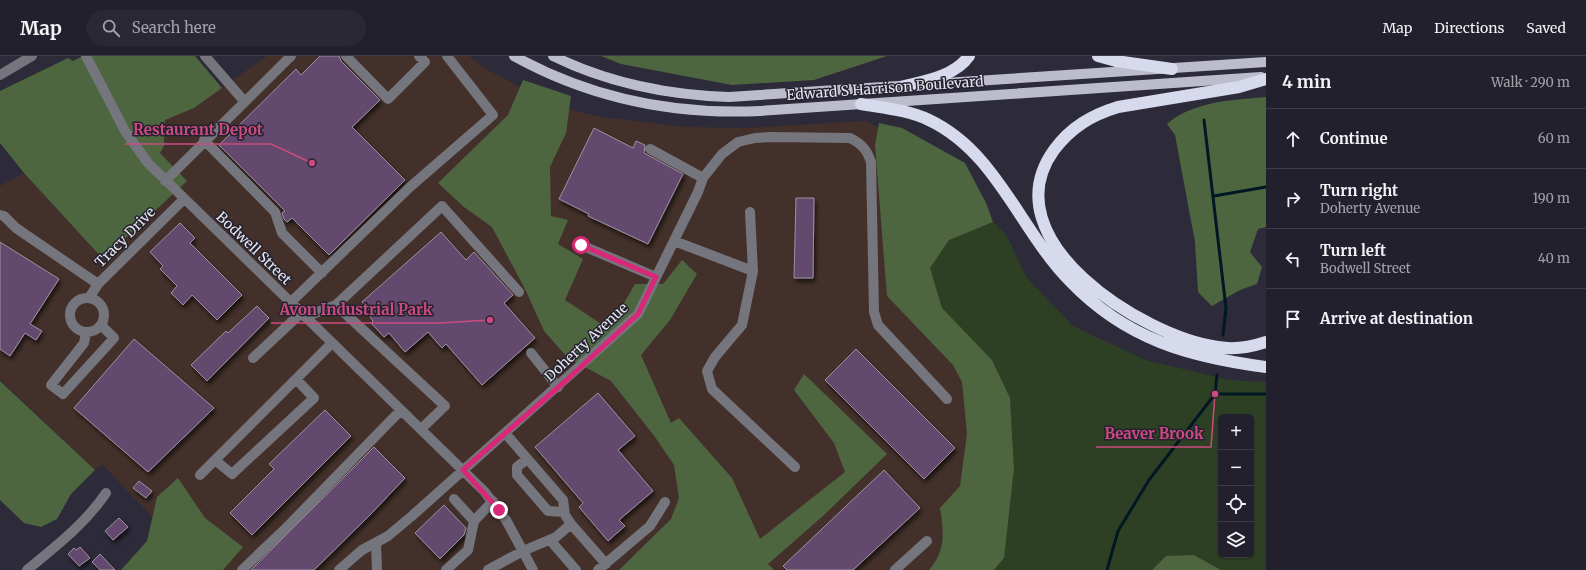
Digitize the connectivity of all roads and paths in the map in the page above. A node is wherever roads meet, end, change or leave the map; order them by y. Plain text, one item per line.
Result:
1 (32, 56) edge
2 (86, 56) edge
3 (206, 56) edge
4 (291, 56) edge
5 (346, 56) edge
6 (447, 56) edge
7 (514, 56) edge
8 (553, 56) edge
9 (969, 56) edge
10 (1098, 56) edge
11 (425, 58) edge
12 (1266, 62) edge
13 (1172, 69) junction
14 (0, 75) edge
15 (1266, 78) edge
16 (901, 87) junction
17 (244, 101) junction
18 (861, 104) junction
19 (204, 140) junction
20 (650, 149) dead end
21 (703, 178) junction
22 (165, 180) junction
23 (184, 199) junction
24 (750, 212) dead end
25 (0, 215) edge
26 (674, 241) junction
27 (581, 245) dead end
28 (753, 270) junction
29 (322, 273) junction
30 (656, 277) junction
31 (98, 284) junction
32 (519, 292) dead end
33 (89, 298) junction
34 (290, 303) junction
35 (336, 305) junction
36 (303, 315) junction
37 (101, 325) junction
38 (86, 333) junction
39 (1266, 342) edge
40 (332, 343) junction
41 (531, 353) dead end
42 (253, 358) dead end
43 (1266, 367) edge
44 (296, 379) junction
45 (558, 388) junction
46 (947, 399) dead end
47 (401, 410) junction
48 (420, 429) junction
49 (505, 433) junction
50 (527, 458) junction
51 (215, 460) junction
52 (795, 467) dead end
53 (463, 470) junction
54 (200, 475) dead end
55 (106, 493) dead end
56 (454, 499) dead end
57 (493, 501) junction
58 (665, 502) dead end
59 (564, 512) junction
60 (474, 521) junction
61 (571, 524) junction
62 (550, 540) junction
63 (927, 541) dead end
64 (376, 542) junction
65 (523, 551) junction
66 (602, 567) edge
67 (27, 570) edge
68 (242, 570) edge
69 (340, 570) edge
70 (377, 570) edge
71 (446, 570) edge
72 (488, 570) edge
73 (532, 570) edge
74 (576, 570) edge
75 (895, 570) edge

1 - 14 street
2 - 22 street, Bodwell Street
3 - 17 street
4 - 17 street
5 - 11 street
6 - 29 street
7 - 18 main road, Edward S Harrison Boulevard
8 - 16 main road, Edward S Harrison Boulevard
9 - 16 highway
10 - 13 highway
12 - 13 main road, Edward S Harrison Boulevard
13 - 16 main road, Edward S Harrison Boulevard
15 - 18 main road, Edward S Harrison Boulevard
15 - 39 highway
17 - 19 street
18 - 43 highway
19 - 22 street
19 - 29 street
20 - 21 street
21 - 26 street, Doherty Avenue
21 - 46 street, Doherty Avenue
22 - 23 street, Bodwell Street
23 - 31 street, Tracy Drive
23 - 34 street, Bodwell Street
24 - 28 street
25 - 31 street
26 - 28 street
26 - 30 street, Doherty Avenue
27 - 30 street
28 - 52 street
29 - 34 street
30 - 45 street, Doherty Avenue
31 - 33 street, Tracy Drive
32 - 35 street
33 - 37 street
33 - 38 street
34 - 36 street, Bodwell Street
35 - 36 street
35 - 48 street
36 - 40 street, Bodwell Street
36 - 42 street
37 - 38 street
37 - 38 street
40 - 44 street
40 - 47 street, Bodwell Street
41 - 45 street
44 - 51 street
44 - 51 street
45 - 49 street, Doherty Avenue
47 - 48 street, Bodwell Street
47 - 68 street
48 - 53 street, Bodwell Street
49 - 50 street
49 - 53 street, Doherty Avenue
50 - 59 street
50 - 59 street
51 - 54 street
53 - 57 street, Bodwell Street
53 - 64 street, Doherty Avenue
55 - 67 street
56 - 60 street
57 - 60 street
57 - 65 street, Bodwell Street
58 - 66 street
59 - 61 street
60 - 71 street
61 - 62 street
61 - 66 street
62 - 65 street
62 - 74 street
63 - 75 street
64 - 69 street, Doherty Avenue
64 - 70 street
65 - 72 street
65 - 73 street, Bodwell Street

